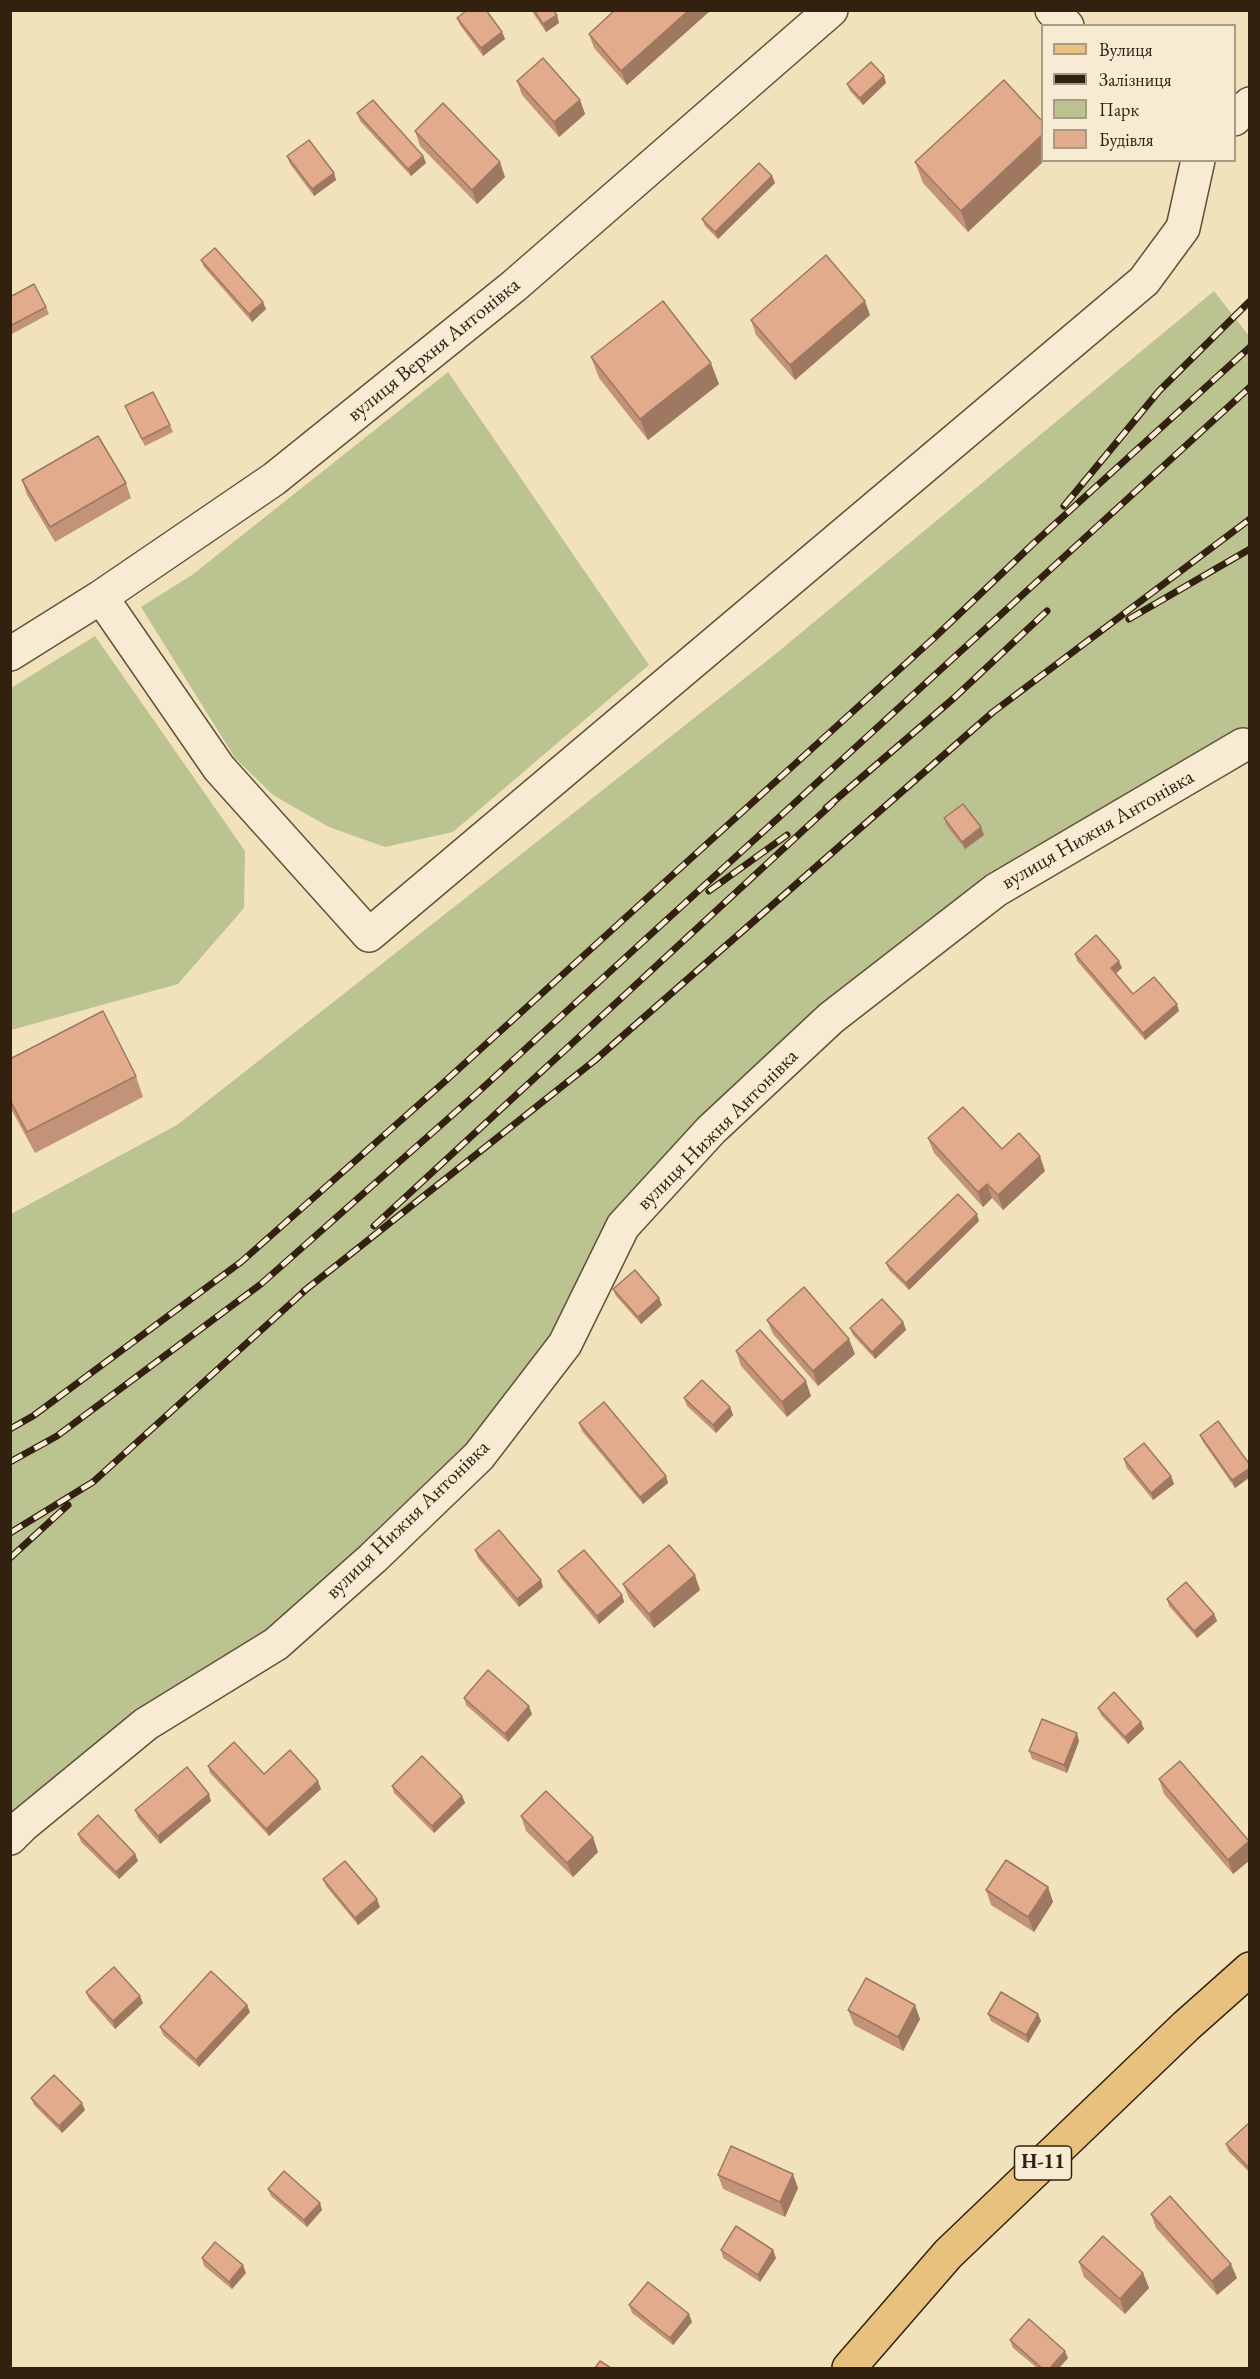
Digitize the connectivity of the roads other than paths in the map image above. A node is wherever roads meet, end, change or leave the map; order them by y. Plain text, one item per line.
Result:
1 (831, 10) edge
2 (1052, 10) edge
3 (1065, 24) edge
4 (1250, 104) edge
5 (1236, 117) edge
6 (1198, 162) edge
7 (101, 597) junction
8 (10, 654) edge
9 (1243, 746) dead end
10 (10, 1838) edge
11 (1250, 1969) edge
12 (849, 2368) edge

1 - 7 street, вулиця Верхня Антонівка
2 - 3 street
4 - 5 street
6 - 7 street
7 - 8 street, вулиця Верхня Антонівка
9 - 10 street, вулиця Нижня Антонівка
11 - 12 main road, Н-11

